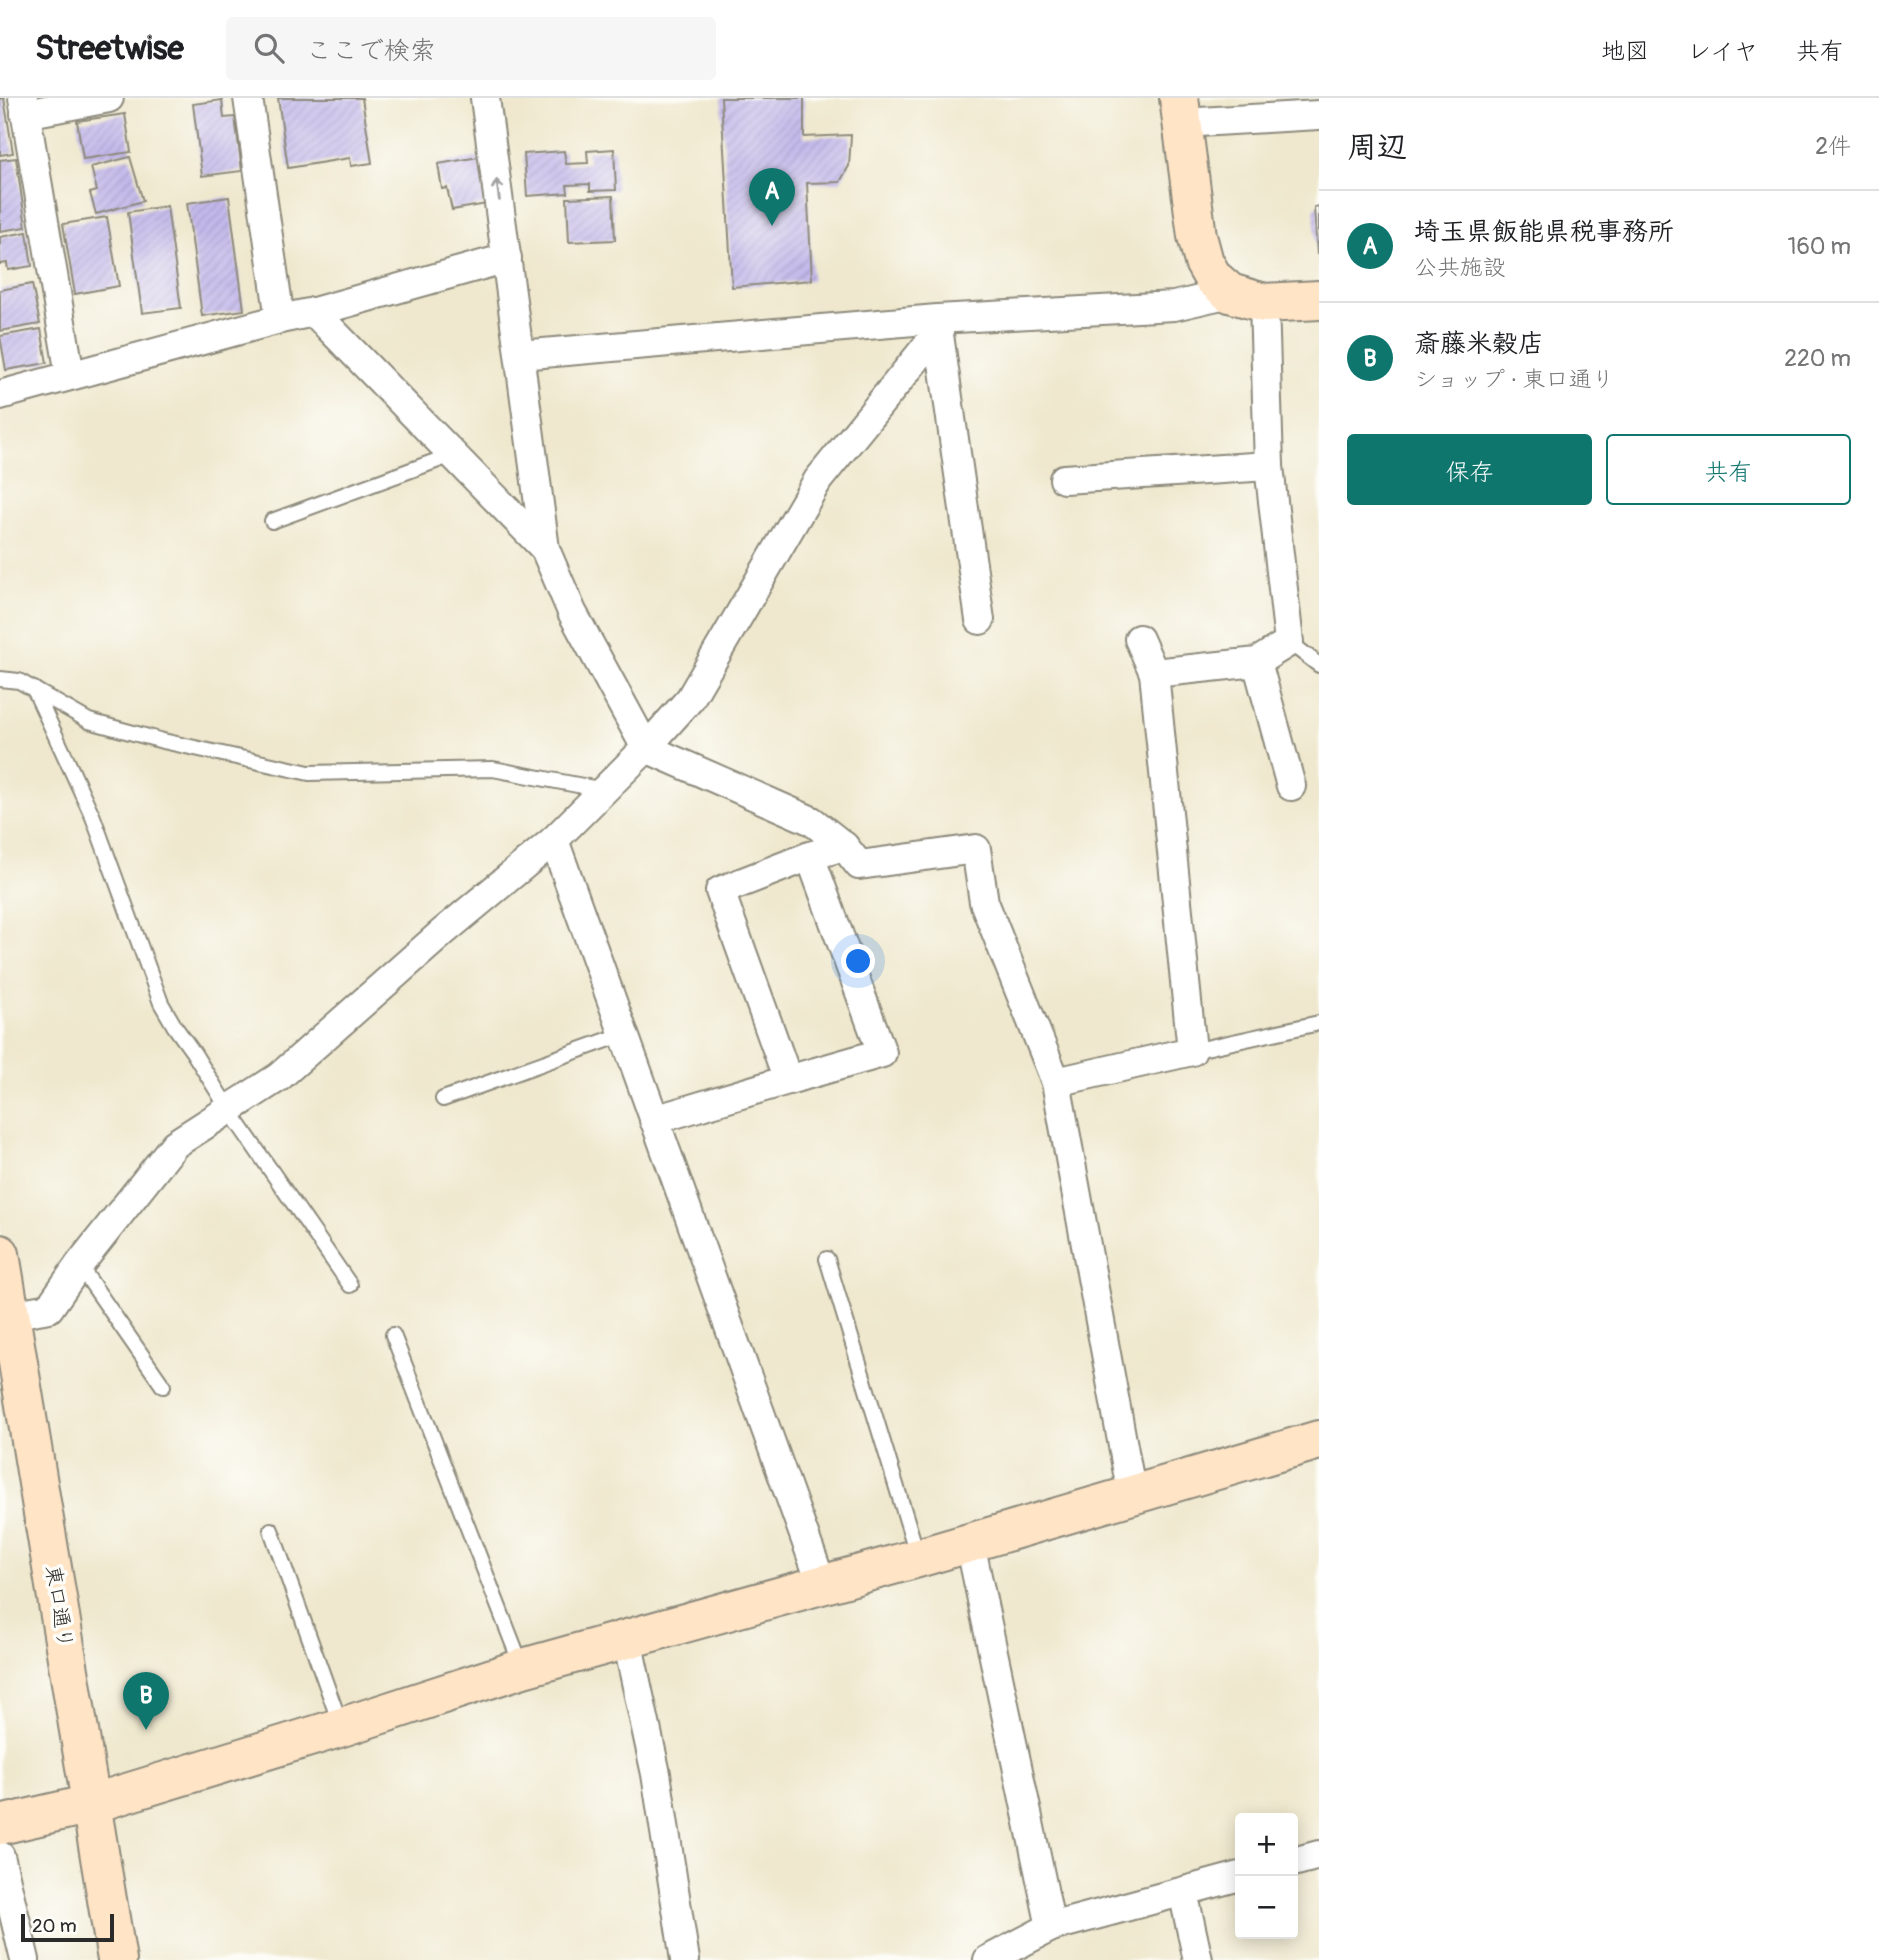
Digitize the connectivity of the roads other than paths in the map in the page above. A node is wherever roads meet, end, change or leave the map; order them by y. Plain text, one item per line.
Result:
1 (109, 98) edge
2 (248, 98) edge
3 (485, 98) edge
4 (24, 106) edge
5 (1180, 111) edge
6 (1319, 115) edge
7 (507, 258) junction
8 (1247, 298) junction
9 (1319, 300) edge
10 (314, 312) junction
11 (280, 319) junction
12 (938, 325) junction
13 (520, 355) junction
14 (70, 375) junction
15 (0, 395) edge
16 (452, 455) junction
17 (1269, 466) junction
18 (1064, 479) dead end
19 (272, 521) dead end
20 (545, 549) junction
21 (980, 620) dead end
22 (1139, 639) dead end
23 (1289, 642) junction
24 (1257, 662) junction
25 (1319, 665) edge
26 (1154, 673) junction
27 (0, 679) edge
28 (34, 689) junction
29 (646, 748) junction
30 (1292, 786) dead end
31 (604, 790) junction
32 (554, 840) junction
33 (845, 846) junction
34 (810, 856) junction
35 (1319, 1023) edge
36 (624, 1034) junction
37 (1192, 1051) junction
38 (788, 1080) junction
39 (1056, 1082) junction
40 (443, 1099) dead end
41 (229, 1110) junction
42 (654, 1120) junction
43 (0, 1254) edge
44 (827, 1259) dead end
45 (79, 1265) junction
46 (350, 1285) dead end
47 (10, 1315) junction
48 (393, 1335) dead end
49 (9, 1364) edge
50 (163, 1386) dead end
51 (1319, 1440) edge
52 (1132, 1495) junction
53 (271, 1530) dead end
54 (970, 1543) junction
55 (918, 1558) junction
56 (822, 1585) junction
57 (627, 1640) junction
58 (523, 1668) junction
59 (342, 1727) junction
60 (91, 1804) junction
61 (0, 1825) edge
62 (1319, 1855) edge
63 (0, 1856) edge
64 (1298, 1861) edge
65 (1235, 1877) edge
66 (1183, 1892) junction
67 (1051, 1927) junction
68 (25, 1960) edge
69 (117, 1960) edge
70 (685, 1960) edge
71 (988, 1960) edge
72 (1198, 1960) edge

1 - 4 street
2 - 11 street
7 -> 3 street
4 - 14 street
5 - 6 street
5 - 8 street
7 - 10 street
7 - 13 street
8 - 9 street
8 - 12 street
8 - 17 street
10 - 11 street
10 - 16 street
11 - 14 street
12 - 13 street
12 - 21 street
12 - 29 street
13 - 20 street
14 - 15 street
16 - 19 lane
16 - 20 street
17 - 18 street
17 - 23 street
20 - 29 street
22 - 26 street
23 - 24 street
23 - 25 lane
24 - 26 street
24 - 30 street
26 - 37 street
27 - 28 lane
28 - 31 lane
28 - 41 lane
29 - 31 street
29 - 33 street
31 - 32 street
32 - 36 street
32 - 41 street
33 - 34 street
33 - 39 street
34 - 38 street
34 - 38 street
35 - 37 lane
36 - 40 lane
36 - 42 street
37 - 39 street
38 - 42 street
39 - 52 street
41 - 45 street
41 - 46 lane
42 - 56 street
43 - 47 street, 東口通り
44 - 55 lane
45 - 47 street
45 - 50 lane
47 - 49 street, 東口通り
48 - 58 lane
49 - 60 street, 東口通り
51 - 52 street
52 - 54 street
53 - 59 lane
54 - 55 street
54 - 67 street
55 - 56 street
56 - 57 street
57 - 58 street
57 - 70 street
58 - 59 street
59 - 60 street
60 - 61 street
60 - 69 street, 東口通り
62 - 64 street
63 - 68 street
65 - 66 street
66 - 67 street
66 - 72 street
67 - 71 street

